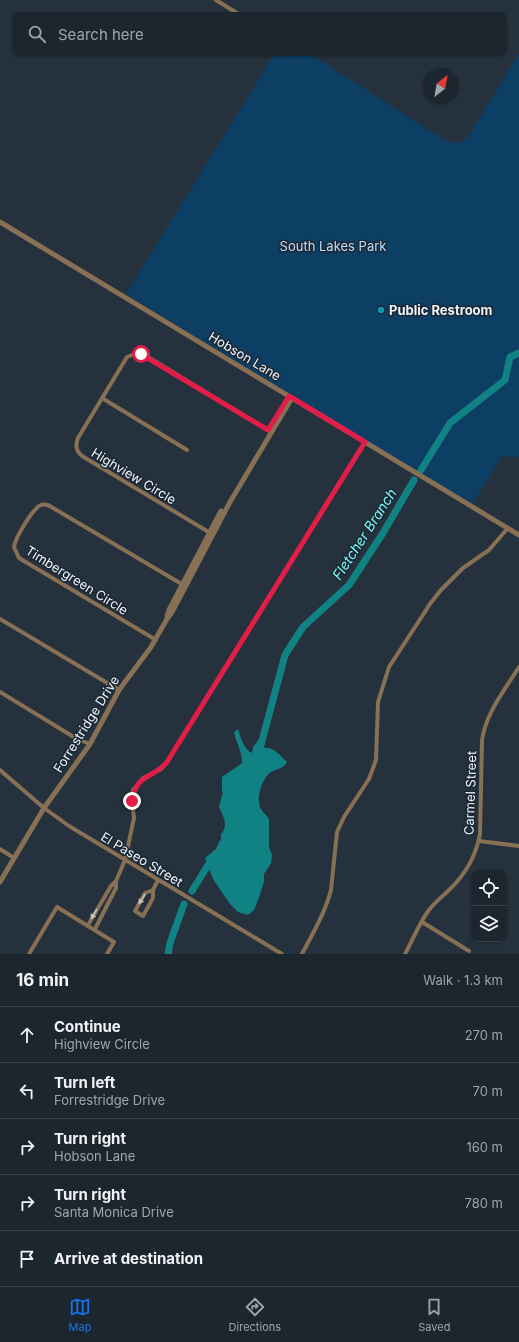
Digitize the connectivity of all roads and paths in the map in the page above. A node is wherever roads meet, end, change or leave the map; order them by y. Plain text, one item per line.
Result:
1 (216, 0) edge
2 (235, 12) edge
3 (0, 222) edge
4 (291, 397) junction
5 (102, 398) junction
6 (270, 431) junction
7 (365, 442) junction
8 (187, 450) dead end
9 (508, 528) junction
10 (211, 533) junction
11 (519, 535) edge
12 (184, 586) junction
13 (0, 619) edge
14 (156, 640) junction
15 (519, 667) edge
16 (119, 690) junction
17 (0, 692) edge
18 (90, 744) junction
19 (0, 770) edge
20 (44, 808) junction
21 (479, 841) junction
22 (519, 846) edge
23 (0, 849) edge
24 (14, 858) junction
25 (125, 860) junction
26 (158, 880) junction
27 (116, 881) junction
28 (0, 882) edge
29 (153, 890) junction
30 (103, 900) junction
31 (108, 903) junction
32 (422, 922) junction
33 (88, 925) junction
34 (95, 929) junction
35 (469, 950) dead end
36 (29, 954) edge
37 (107, 954) edge
38 (282, 954) edge
39 (302, 954) edge
40 (405, 954) edge

1 - 2 street
3 - 4 street, Hobson Lane
4 - 6 street, Forrestridge Drive
4 - 7 street, Hobson Lane
5 - 6 street, Highview Circle
5 - 8 street
5 - 10 street, Highview Circle
6 - 10 street, Forrestridge Drive
7 - 9 street, Hobson Lane
7 - 25 street
9 - 11 street, Hobson Lane
9 - 39 street
10 - 12 street, Forrestridge Drive
12 - 14 street, Forrestridge Drive
12 - 14 street, Timbergreen Circle
13 - 16 street
14 - 16 street, Forrestridge Drive
15 - 21 street, Carmel Street
16 - 18 street, Forrestridge Drive
17 - 18 street
18 - 20 street, Forrestridge Drive
19 - 20 street, El Paseo Street
20 - 24 street, Forrestridge Drive
20 - 25 street, El Paseo Street
21 - 22 street
21 - 32 street, Carmel Street
23 - 24 street
24 - 28 street, Forrestridge Drive
25 - 26 street, El Paseo Street
25 - 27 street
26 - 29 street
26 - 38 street, El Paseo Street
27 - 30 street
27 - 31 street
29 -> 29 street
30 - 31 street
30 -> 33 street
31 - 34 street
32 - 35 street
32 - 40 street, Carmel Street
33 - 34 street
33 - 36 street
34 - 37 street

